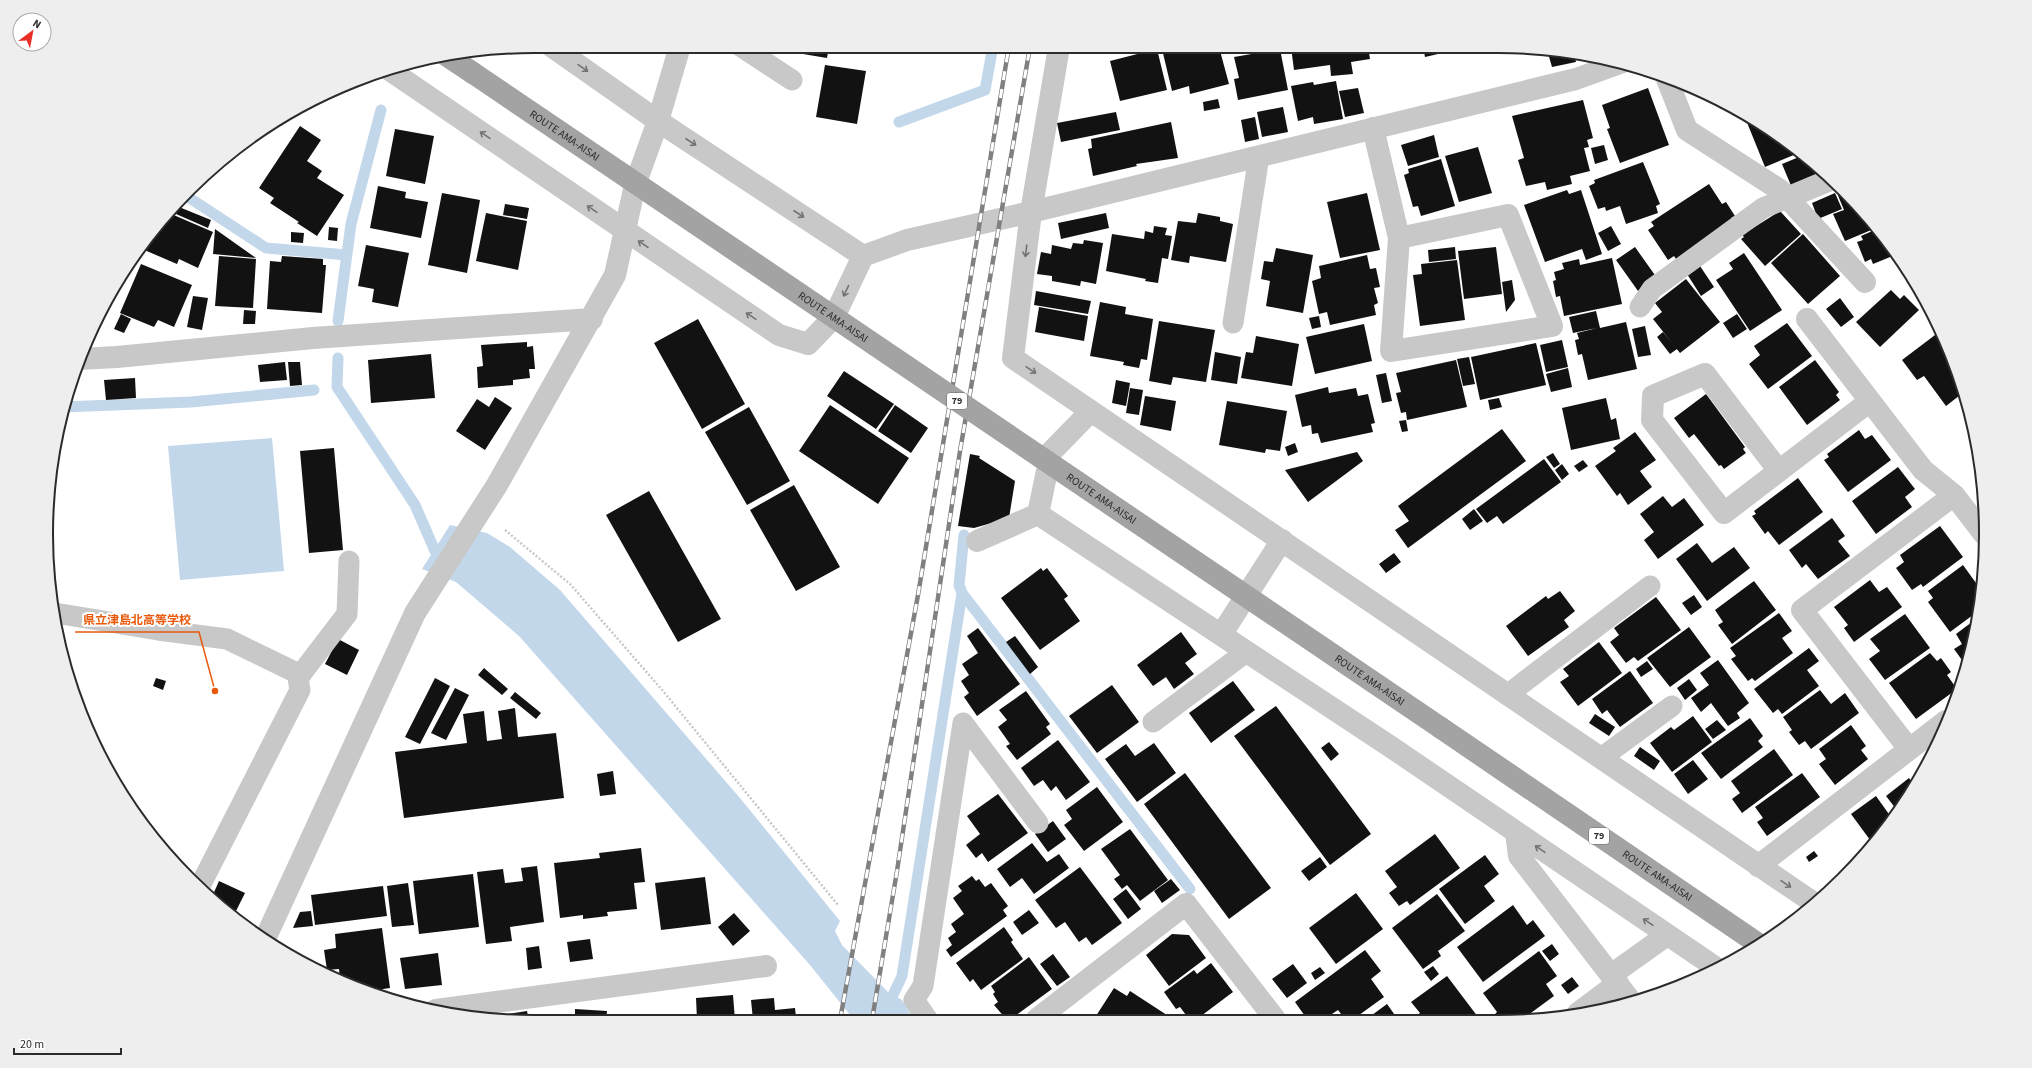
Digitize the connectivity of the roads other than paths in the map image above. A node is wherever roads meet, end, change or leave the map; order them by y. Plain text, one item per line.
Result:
1 (561, 53) edge
2 (678, 53) edge
3 (751, 53) edge
4 (1058, 53) edge
5 (453, 60) edge
6 (1611, 66) edge
7 (395, 74) edge
8 (792, 80) dead end
9 (1669, 85) edge
10 (658, 121) junction
11 (1373, 128) junction
12 (1259, 156) junction
13 (1825, 182) edge
14 (1787, 198) junction
15 (1031, 212) junction
16 (624, 231) junction
17 (1399, 238) junction
18 (863, 256) junction
19 (1865, 282) dead end
20 (1640, 307) dead end
21 (592, 318) junction
22 (1806, 319) dead end
23 (1233, 323) dead end
24 (87, 358) edge
25 (1870, 401) junction
26 (1090, 411) junction
27 (1779, 471) junction
28 (1954, 496) junction
29 (1038, 514) junction
30 (1979, 527) edge
31 (977, 540) dead end
32 (1282, 540) junction
33 (349, 562) dead end
34 (1650, 586) dead end
35 (60, 614) edge
36 (1220, 634) junction
37 (1246, 652) junction
38 (300, 675) junction
39 (1507, 695) junction
40 (1672, 706) dead end
41 (1153, 722) dead end
42 (1938, 727) edge
43 (1909, 749) junction
44 (1601, 758) junction
45 (1038, 823) dead end
46 (1516, 832) junction
47 (1758, 866) junction
48 (202, 882) edge
49 (1810, 900) edge
50 (268, 935) edge
51 (1668, 936) junction
52 (1754, 941) edge
53 (1712, 965) edge
54 (766, 966) dead end
55 (1619, 986) edge
56 (1589, 1006) edge
57 (452, 1008) edge
58 (924, 1015) edge
59 (1042, 1015) edge
60 (1273, 1015) edge

1 -> 10 street
2 - 10 street
3 - 8 lane
4 - 15 street
5 - 52 main road, ROUTE AMA-AISAI / 79, bridge
6 - 11 street
16 -> 7 street
9 - 14 street
10 - 16 street
10 -> 18 street
11 - 12 street
11 - 17 street
12 - 15 street
12 - 23 lane
13 - 14 street
14 - 19 street
14 - 20 lane
15 - 18 street
15 -> 26 street
18 -> 16 street
16 - 21 street
17 - 17 street
21 - 24 street
21 - 50 street
22 - 25 street
25 - 27 street
25 - 28 street
26 - 29 street
26 - 32 street
27 - 27 street
28 - 30 street
28 - 43 street
29 - 31 street
29 - 36 street
32 - 36 street
32 - 39 street
33 - 38 lane
34 - 39 lane
35 - 38 lane
36 - 37 street
37 - 41 lane
37 - 46 street
38 - 48 lane
39 - 44 street
40 - 44 lane
42 - 43 street
43 - 47 street
44 - 47 street
45 - 58 lane
51 -> 46 street
46 - 55 street
47 -> 49 street
51 - 53 street
51 - 55 street
54 - 57 street
55 - 56 street
59 - 60 street

